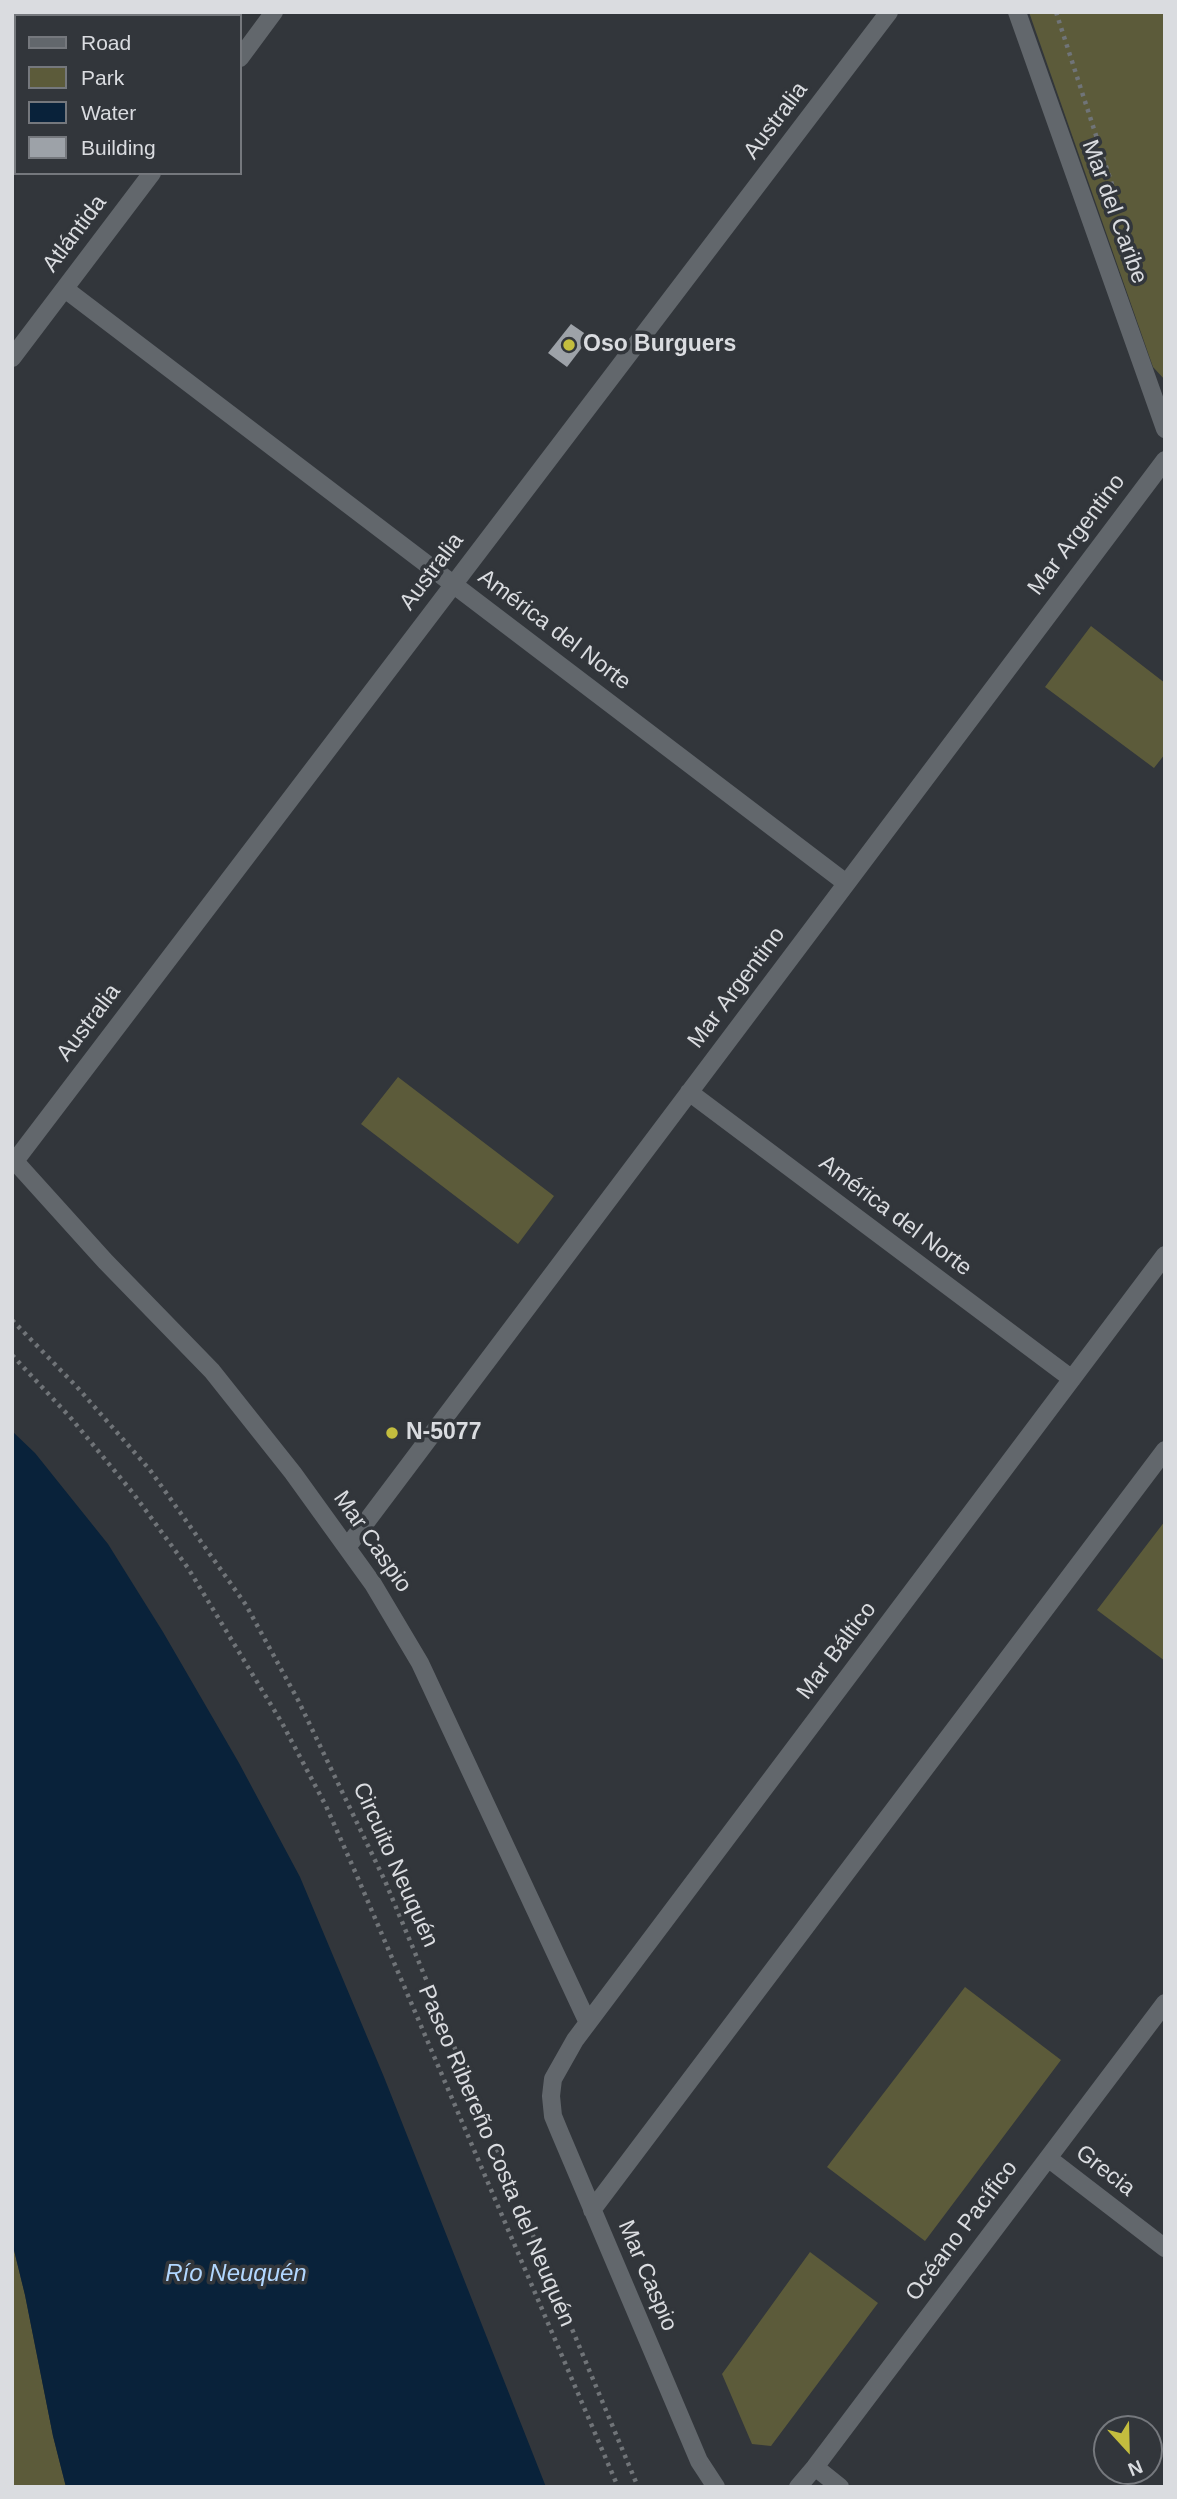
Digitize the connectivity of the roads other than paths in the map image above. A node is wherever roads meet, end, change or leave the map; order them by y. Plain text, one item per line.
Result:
1 (274, 12) edge
2 (889, 12) edge
3 (1017, 12) edge
4 (242, 55) edge
5 (150, 175) edge
6 (65, 289) junction
7 (12, 358) edge
8 (1165, 429) edge
9 (1165, 460) edge
10 (454, 584) junction
11 (846, 883) junction
12 (689, 1093) junction
13 (13, 1160) edge
14 (1165, 1255) edge
15 (1072, 1378) junction
16 (1165, 1450) edge
17 (348, 1546) junction
18 (1165, 2004) edge
19 (588, 2023) junction
20 (553, 2079) joint
21 (1048, 2158) junction
22 (592, 2210) junction
23 (1165, 2248) edge
24 (815, 2467) junction
25 (716, 2487) edge
26 (798, 2487) edge
27 (840, 2487) edge

1 - 4 street
2 - 10 street, Australia
3 - 8 street, Mar del Caribe
5 - 6 street, Atlántida
6 - 7 street, Atlántida
6 - 10 street, América del Norte
9 - 11 street, Mar Argentino
10 - 11 street, América del Norte
10 - 13 street, Australia
11 - 12 street, Mar Argentino
12 - 15 street, América del Norte
12 - 17 street, Mar Argentino
13 - 17 street, Mar Caspio
14 - 15 street, Mar Báltico
15 - 19 street, Mar Báltico
16 - 22 street
17 - 19 street, Mar Caspio
18 - 21 street, Océano Pacífico
19 - 20 street, Mar Báltico
20 - 22 street, Mar Caspio
21 - 23 street, Grecia
21 - 24 street, Océano Pacífico
22 - 25 street, Mar Caspio
24 - 26 street, Océano Pacífico
24 - 27 street

